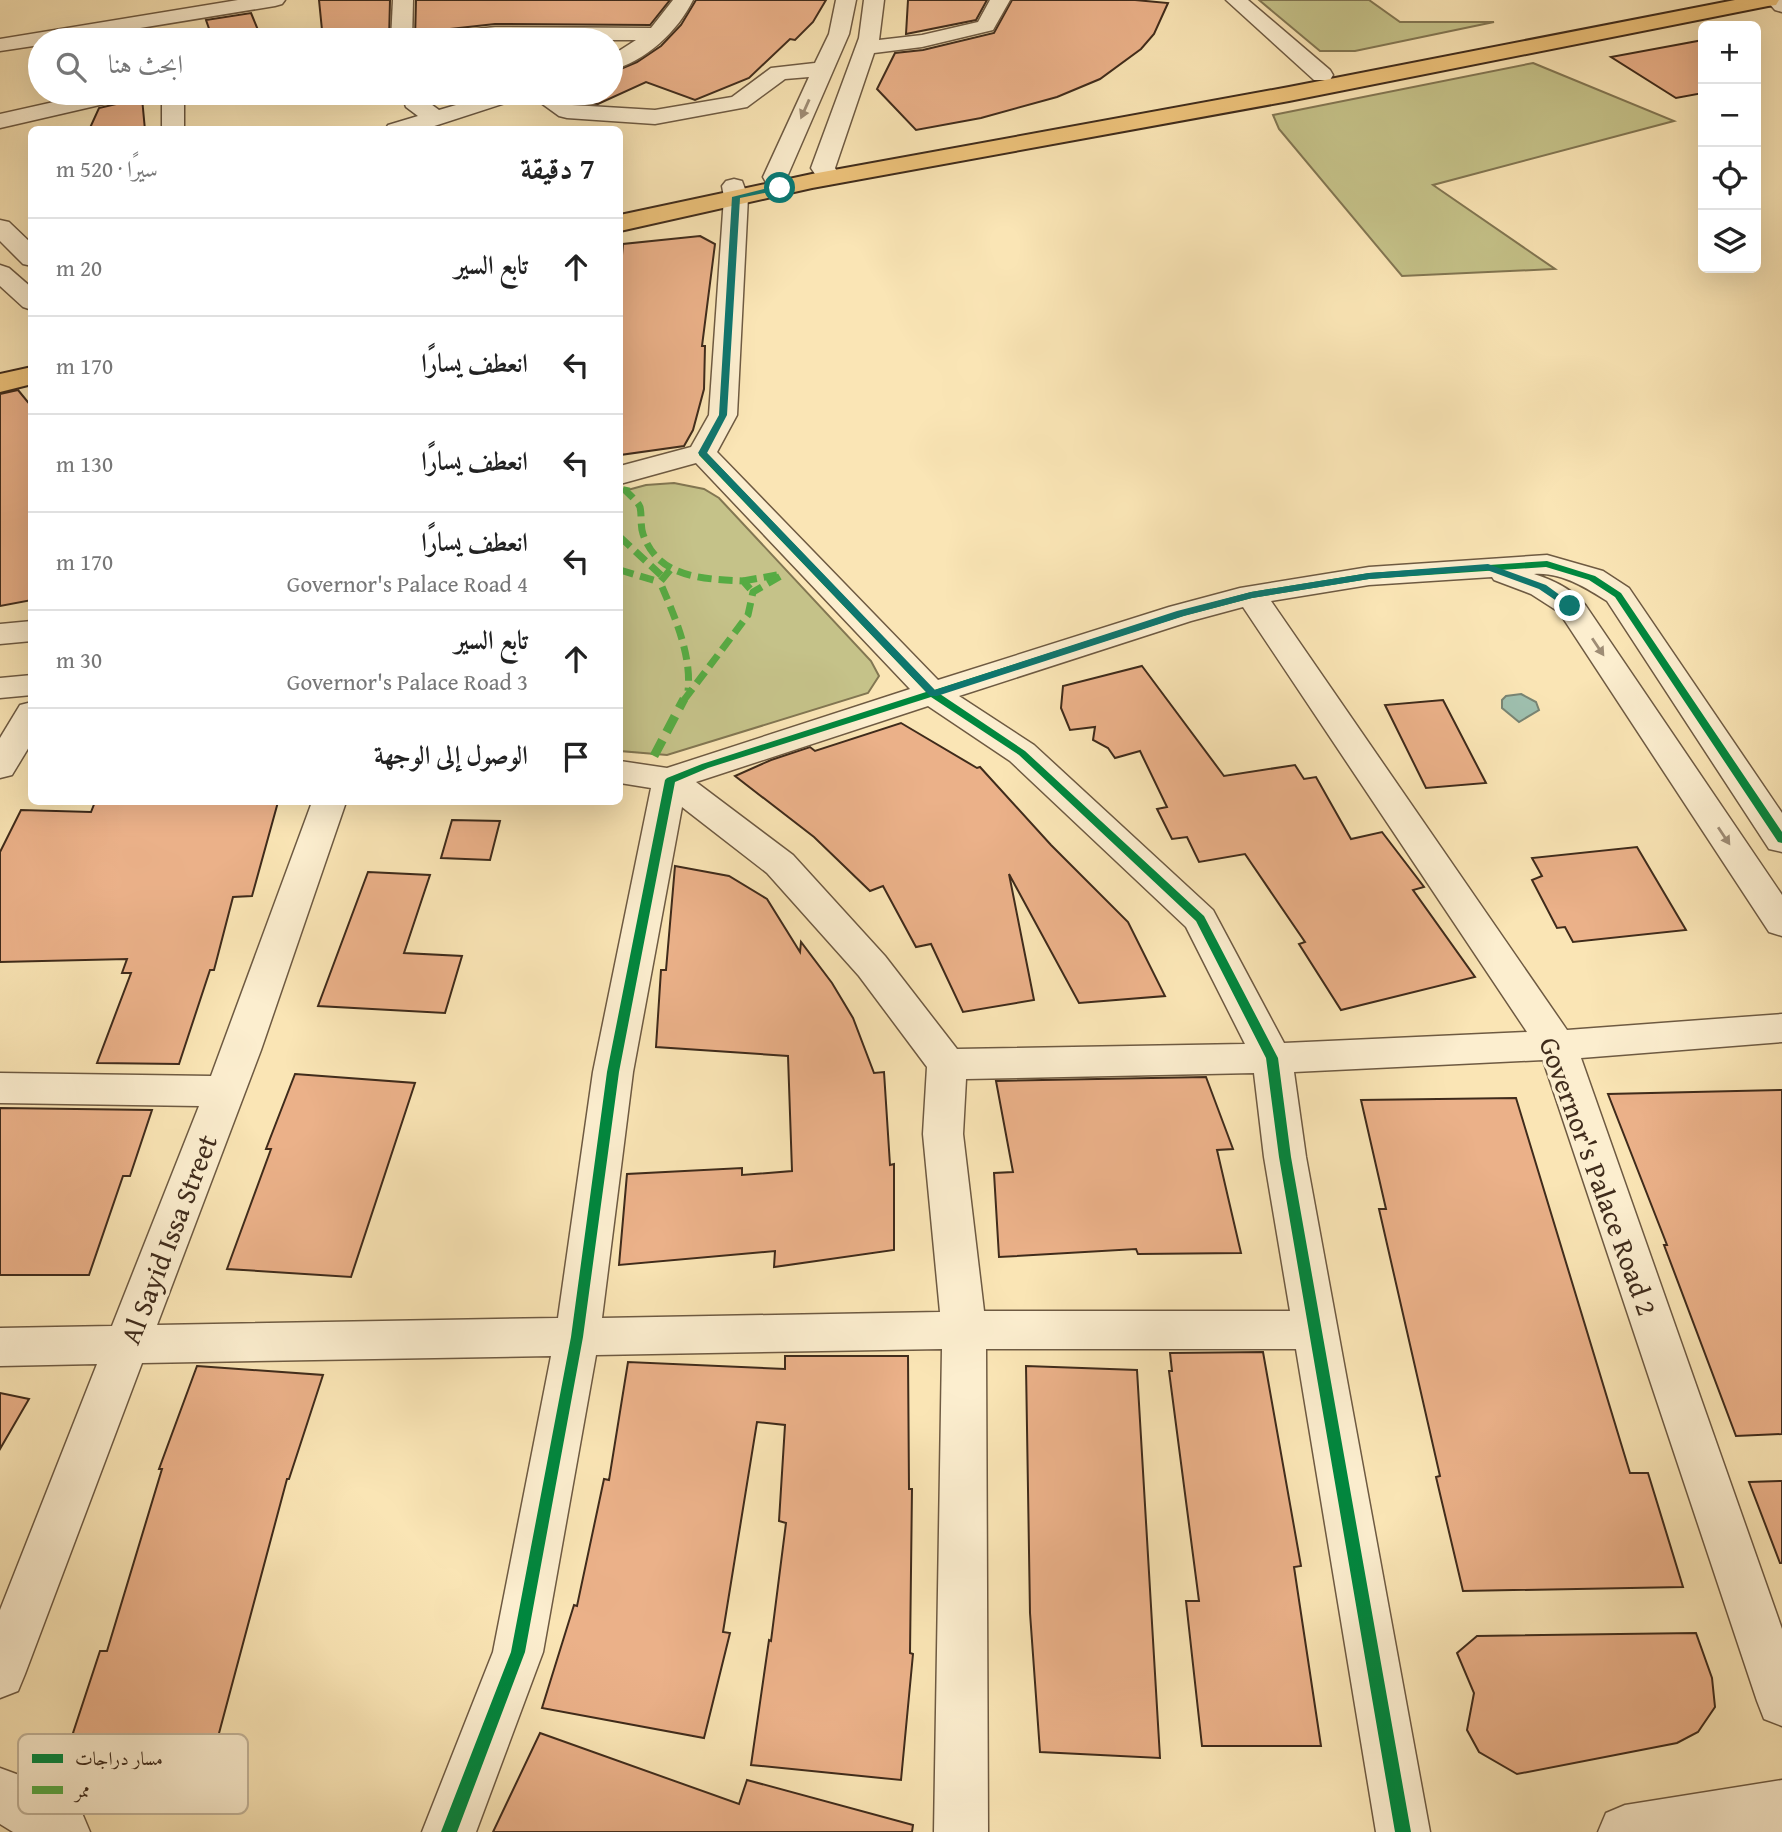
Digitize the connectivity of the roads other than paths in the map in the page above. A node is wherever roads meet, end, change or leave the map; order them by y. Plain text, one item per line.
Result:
1 (275, 0) edge
2 (403, 0) edge
3 (684, 0) edge
4 (846, 0) edge
5 (874, 0) edge
6 (1000, 0) edge
7 (1236, 0) edge
8 (1707, 0) edge
9 (1769, 0) edge
10 (1776, 0) edge
11 (1782, 6) edge
12 (183, 7) edge
13 (82, 28) edge
14 (180, 28) edge
15 (402, 28) edge
16 (623, 34) edge
17 (654, 34) junction
18 (28, 39) edge
19 (0, 45) edge
20 (865, 48) junction
21 (623, 59) edge
22 (823, 69) junction
23 (1322, 75) junction
24 (70, 105) edge
25 (173, 105) edge
26 (418, 105) edge
27 (479, 105) edge
28 (558, 105) edge
29 (435, 118) junction
30 (0, 121) edge
31 (173, 126) edge
32 (409, 126) edge
33 (826, 173) junction
34 (777, 182) junction
35 (735, 191) junction
36 (623, 209) edge
37 (623, 222) edge
38 (0, 273) edge
39 (28, 298) edge
40 (28, 362) edge
41 (0, 370) edge
42 (28, 376) edge
43 (0, 383) edge
44 (702, 453) junction
45 (623, 474) edge
46 (1488, 567) junction
47 (1251, 595) junction
48 (28, 631) edge
49 (0, 634) edge
50 (28, 685) edge
51 (0, 688) edge
52 (933, 694) junction
53 (28, 719) edge
54 (0, 767) edge
55 (623, 772) edge
56 (670, 780) junction
57 (328, 805) edge
58 (1782, 840) edge
59 (1782, 923) edge
60 (1782, 1028) edge
61 (1557, 1045) junction
62 (1272, 1058) junction
63 (947, 1064) junction
64 (0, 1088) edge
65 (225, 1091) junction
66 (964, 1330) junction
67 (1315, 1330) junction
68 (577, 1336) junction
69 (128, 1344) junction
70 (0, 1347) edge
71 (0, 1674) edge
72 (1782, 1701) edge
73 (0, 1794) edge
74 (18, 1805) edge
75 (1782, 1806) edge
76 (33, 1814) edge
77 (63, 1832) edge
78 (449, 1832) edge
79 (961, 1832) edge
80 (1403, 1832) edge
81 (1625, 1832) edge

1 - 12 street
2 - 15 street
3 - 17 street
4 - 22 street
5 - 20 street
6 - 20 street
7 - 23 street
8 - 23 main road
9 - 33 main road
10 - 11 street
12 - 13 street
12 - 14 street
16 - 17 street
17 - 21 street
18 - 19 street
20 - 33 street
22 - 28 street
22 -> 34 street
23 - 33 main road
24 - 30 street
25 - 31 street
26 - 29 street
27 - 29 street
29 - 32 street
33 - 34 main road
34 - 35 main road
35 - 36 main road
35 - 37 main road
35 - 44 street
38 - 39 street
40 - 41 main road
42 - 43 main road
44 - 45 street
44 - 52 street
46 - 47 street
46 - 58 street
46 -> 59 street
47 - 52 street
47 - 61 street, Governor's Palace Road 2
48 - 49 street
50 - 51 street
52 - 56 street
52 - 62 street
53 - 54 street
55 - 56 street
56 - 63 street
56 - 68 street
57 - 65 street, Al Sayid Issa Street
60 - 61 street
61 - 62 street
61 - 72 street, Governor's Palace Road 2
62 - 63 street
62 - 67 street
63 - 66 street
64 - 65 street
65 - 69 street, Al Sayid Issa Street
66 - 67 street
66 - 68 street
66 - 79 street
67 - 80 street
68 - 69 street
68 - 78 street
69 - 70 street
69 - 71 street, Al Sayid Issa Street
73 - 74 street
75 - 81 street
76 - 77 street

